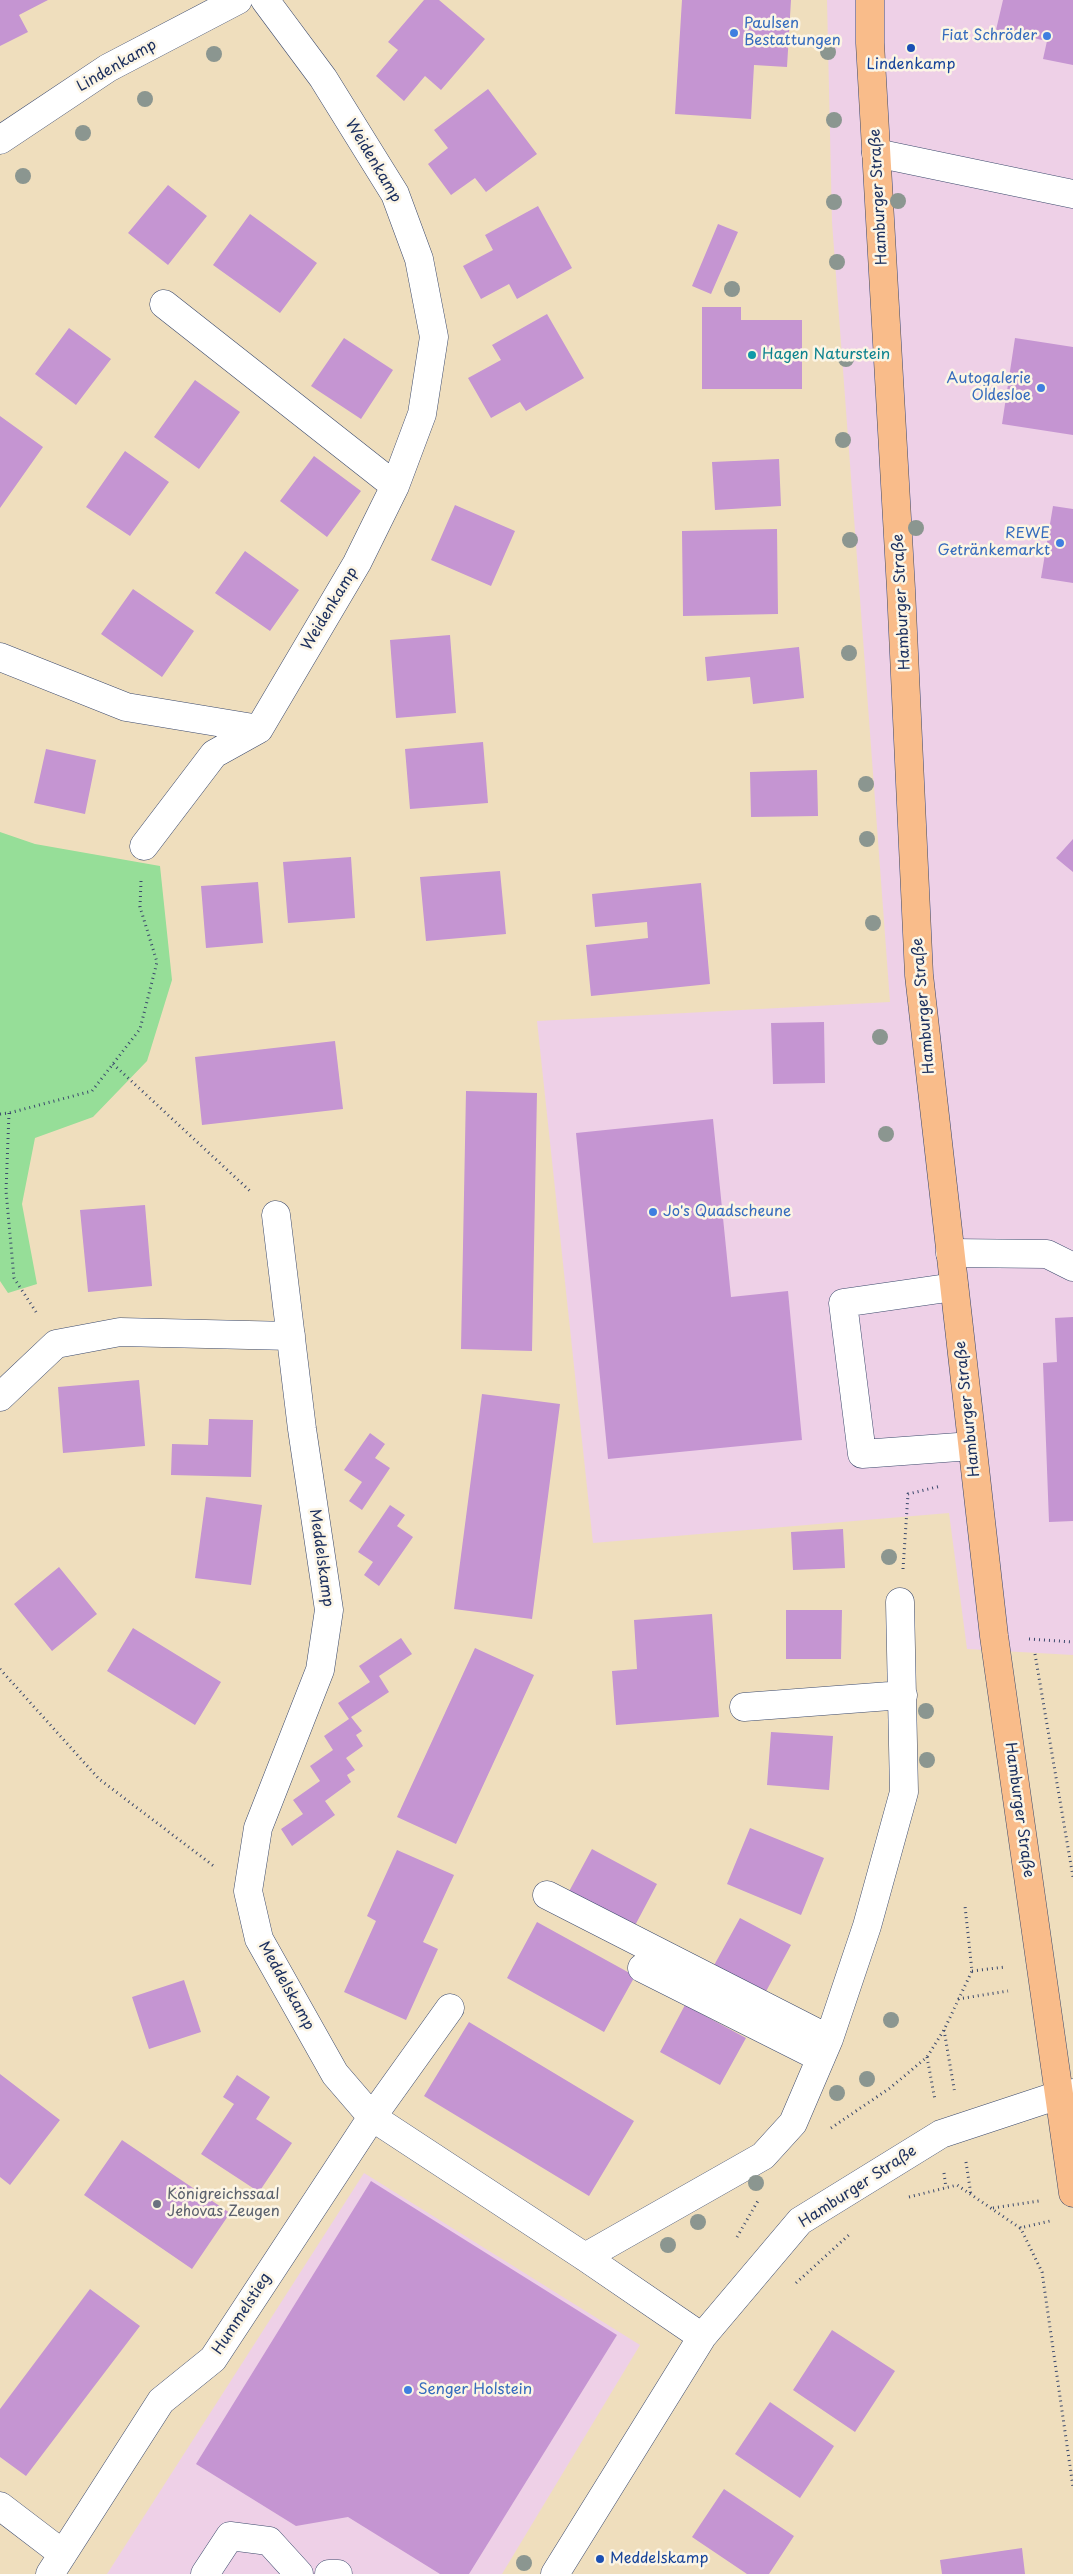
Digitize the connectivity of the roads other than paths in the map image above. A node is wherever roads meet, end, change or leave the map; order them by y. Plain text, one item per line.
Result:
1 (238, 0) edge
2 (265, 0) edge
3 (870, 0) edge
4 (0, 140) edge
5 (876, 154) junction
6 (1073, 194) edge
7 (164, 304) dead end
8 (395, 486) junction
9 (0, 657) edge
10 (259, 729) junction
11 (144, 846) road end
12 (276, 1215) road end
13 (950, 1253) junction
14 (1073, 1267) edge
15 (954, 1287) junction
16 (291, 1336) junction
17 (0, 1397) edge
18 (972, 1446) junction
19 (900, 1602) road end
20 (903, 1695) junction
21 (744, 1707) dead end
22 (547, 1895) dead end
23 (642, 1968) dead end
24 (450, 2008) dead end
25 (825, 2048) junction
26 (1066, 2094) edge
27 (372, 2117) junction
28 (1073, 2193) edge
29 (585, 2257) junction
30 (702, 2337) junction
31 (0, 2506) edge
32 (56, 2564) edge
33 (205, 2574) edge
34 (299, 2574) edge
35 (330, 2574) edge
36 (338, 2574) edge
37 (555, 2574) edge

1 - 4 street, Lindenkamp
2 - 8 street, Weidenkamp
3 - 5 main road, Hamburger Straße
5 - 6 street
5 - 13 main road, Hamburger Straße
7 - 8 street
8 - 10 street, Weidenkamp
9 - 10 street
10 - 11 street
12 - 16 street, Meddelskamp
13 - 14 street
13 - 15 main road, Hamburger Straße
15 - 18 main road, Hamburger Straße
15 - 18 street
16 - 17 street
16 - 27 street, Meddelskamp
18 - 26 main road, Hamburger Straße
19 - 20 street
20 - 21 street
20 - 25 street
22 - 25 street
23 - 25 street
24 - 27 street, Hummelstieg
25 - 29 street
26 - 28 main road
26 - 30 street, Hamburger Straße
27 - 29 street, Meddelskamp
27 - 32 street, Hummelstieg
29 - 30 street, Meddelskamp
30 - 37 street, Hamburger Straße
31 - 32 street
33 - 34 street
35 - 36 street

